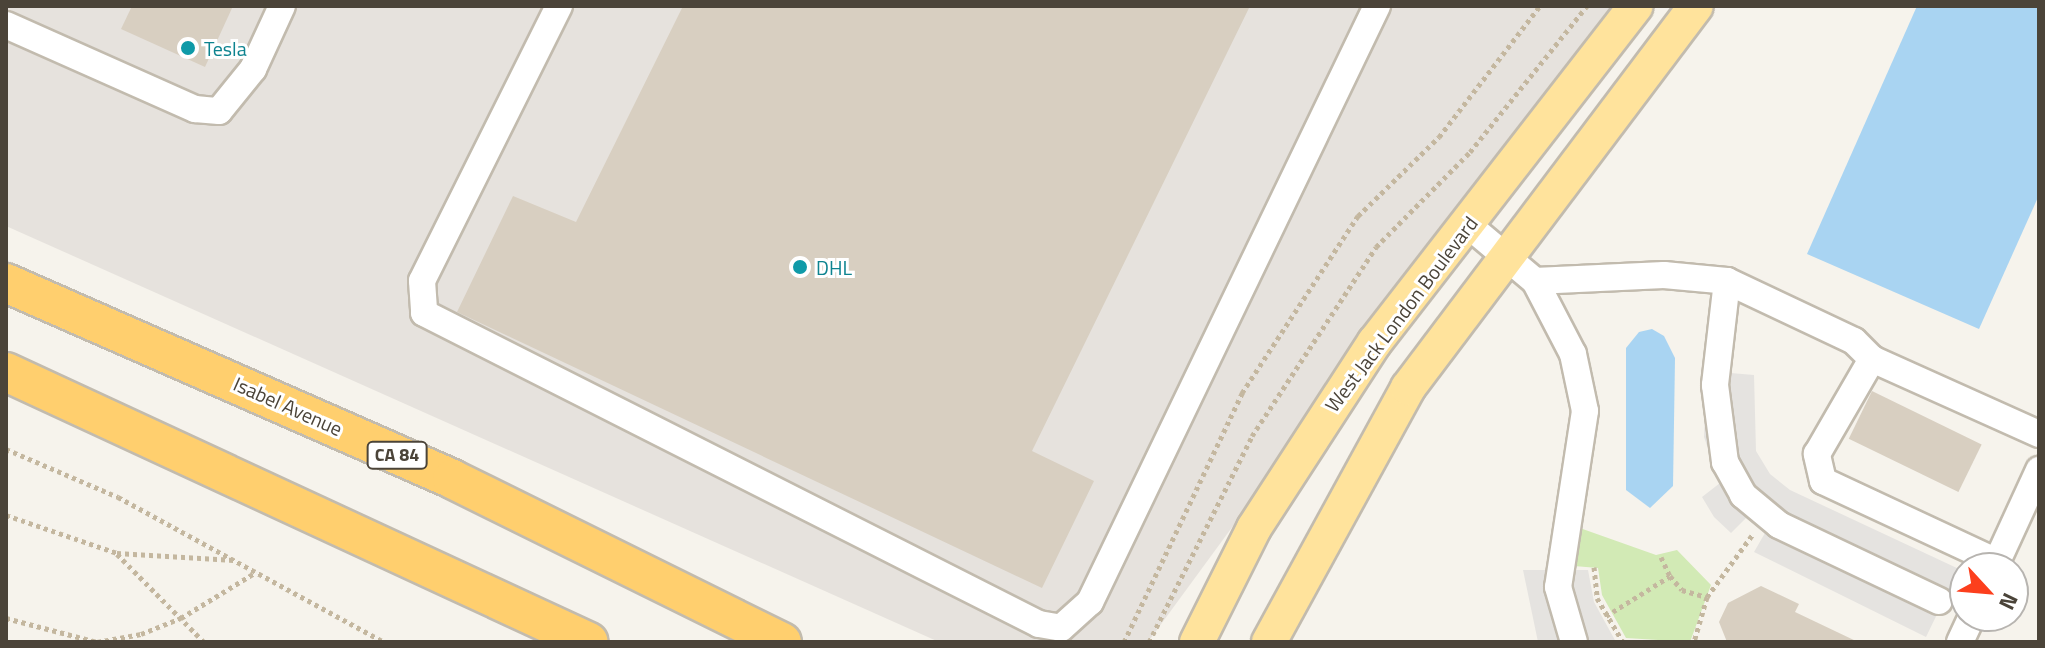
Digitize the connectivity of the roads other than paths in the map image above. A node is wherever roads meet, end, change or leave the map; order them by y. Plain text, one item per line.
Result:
1 (282, 6) edge
2 (559, 6) edge
3 (1377, 6) edge
4 (1636, 6) edge
5 (1696, 6) edge
6 (6, 25) edge
7 (1467, 224) junction
8 (1507, 257) junction
9 (1535, 281) junction
10 (1727, 281) junction
11 (6, 283) edge
12 (1872, 359) junction
13 (6, 372) edge
14 (2039, 434) edge
15 (2039, 470) edge
16 (1968, 552) edge
17 (2001, 552) edge
18 (1939, 601) dead end
19 (589, 642) edge
20 (782, 642) edge
21 (1197, 642) edge
22 (1269, 642) edge
23 (1574, 642) edge

1 - 6 lane
2 - 3 lane
4 - 7 main road, West Jack London Boulevard
5 - 8 main road
7 - 8 lane
7 - 21 main road, West Jack London Boulevard
8 - 9 lane
8 - 22 main road
9 - 10 lane
9 - 23 lane
10 - 12 lane
10 - 18 lane
11 - 20 highway, Isabel Avenue / CA 84
12 - 14 lane
12 - 16 lane
13 - 19 highway
15 - 17 lane

